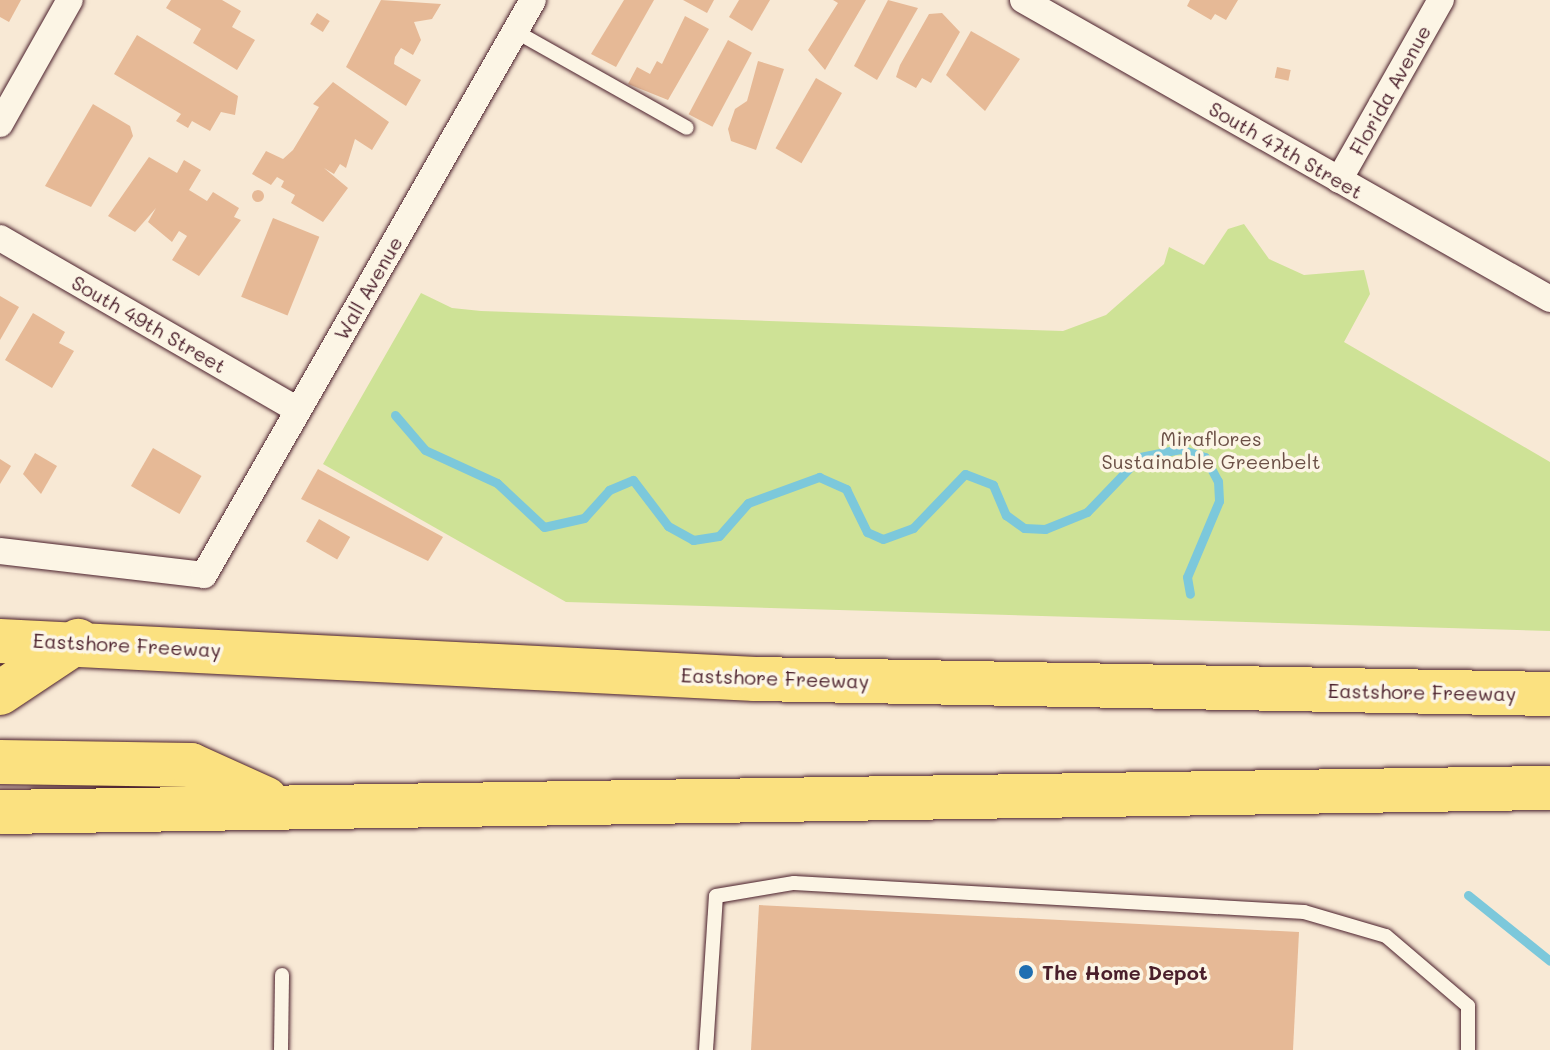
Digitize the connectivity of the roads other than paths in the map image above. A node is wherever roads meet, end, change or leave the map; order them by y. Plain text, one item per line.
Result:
1 (70, 0) edge
2 (533, 0) edge
3 (1023, 0) edge
4 (1441, 0) edge
5 (515, 31) junction
6 (0, 124) edge
7 (687, 128) dead end
8 (1339, 180) junction
9 (0, 238) edge
10 (1550, 299) edge
11 (298, 410) junction
12 (0, 551) edge
13 (0, 614) edge
14 (0, 641) edge
15 (70, 641) junction
16 (0, 693) edge
17 (1550, 694) edge
18 (0, 762) edge
19 (1550, 788) edge
20 (276, 803) junction
21 (95, 810) junction
22 (0, 812) edge
23 (0, 824) edge
24 (282, 975) dead end
25 (281, 1050) edge
26 (706, 1050) edge
27 (1468, 1050) edge

1 - 6 street
2 - 5 street, Wall Avenue
3 - 8 street, South 47th Street
4 - 8 street, Florida Avenue
5 - 7 lane
5 - 11 street, Wall Avenue
8 - 10 street, South 47th Street
9 - 11 street, South 49th Street
11 - 12 street, Wall Avenue
13 - 15 highway
14 - 15 highway, Eastshore Freeway
15 - 16 highway
15 - 17 highway, Eastshore Freeway
18 - 20 highway
19 - 20 highway
20 - 21 highway
21 - 22 highway
21 - 23 highway
24 - 25 lane
26 - 27 lane

